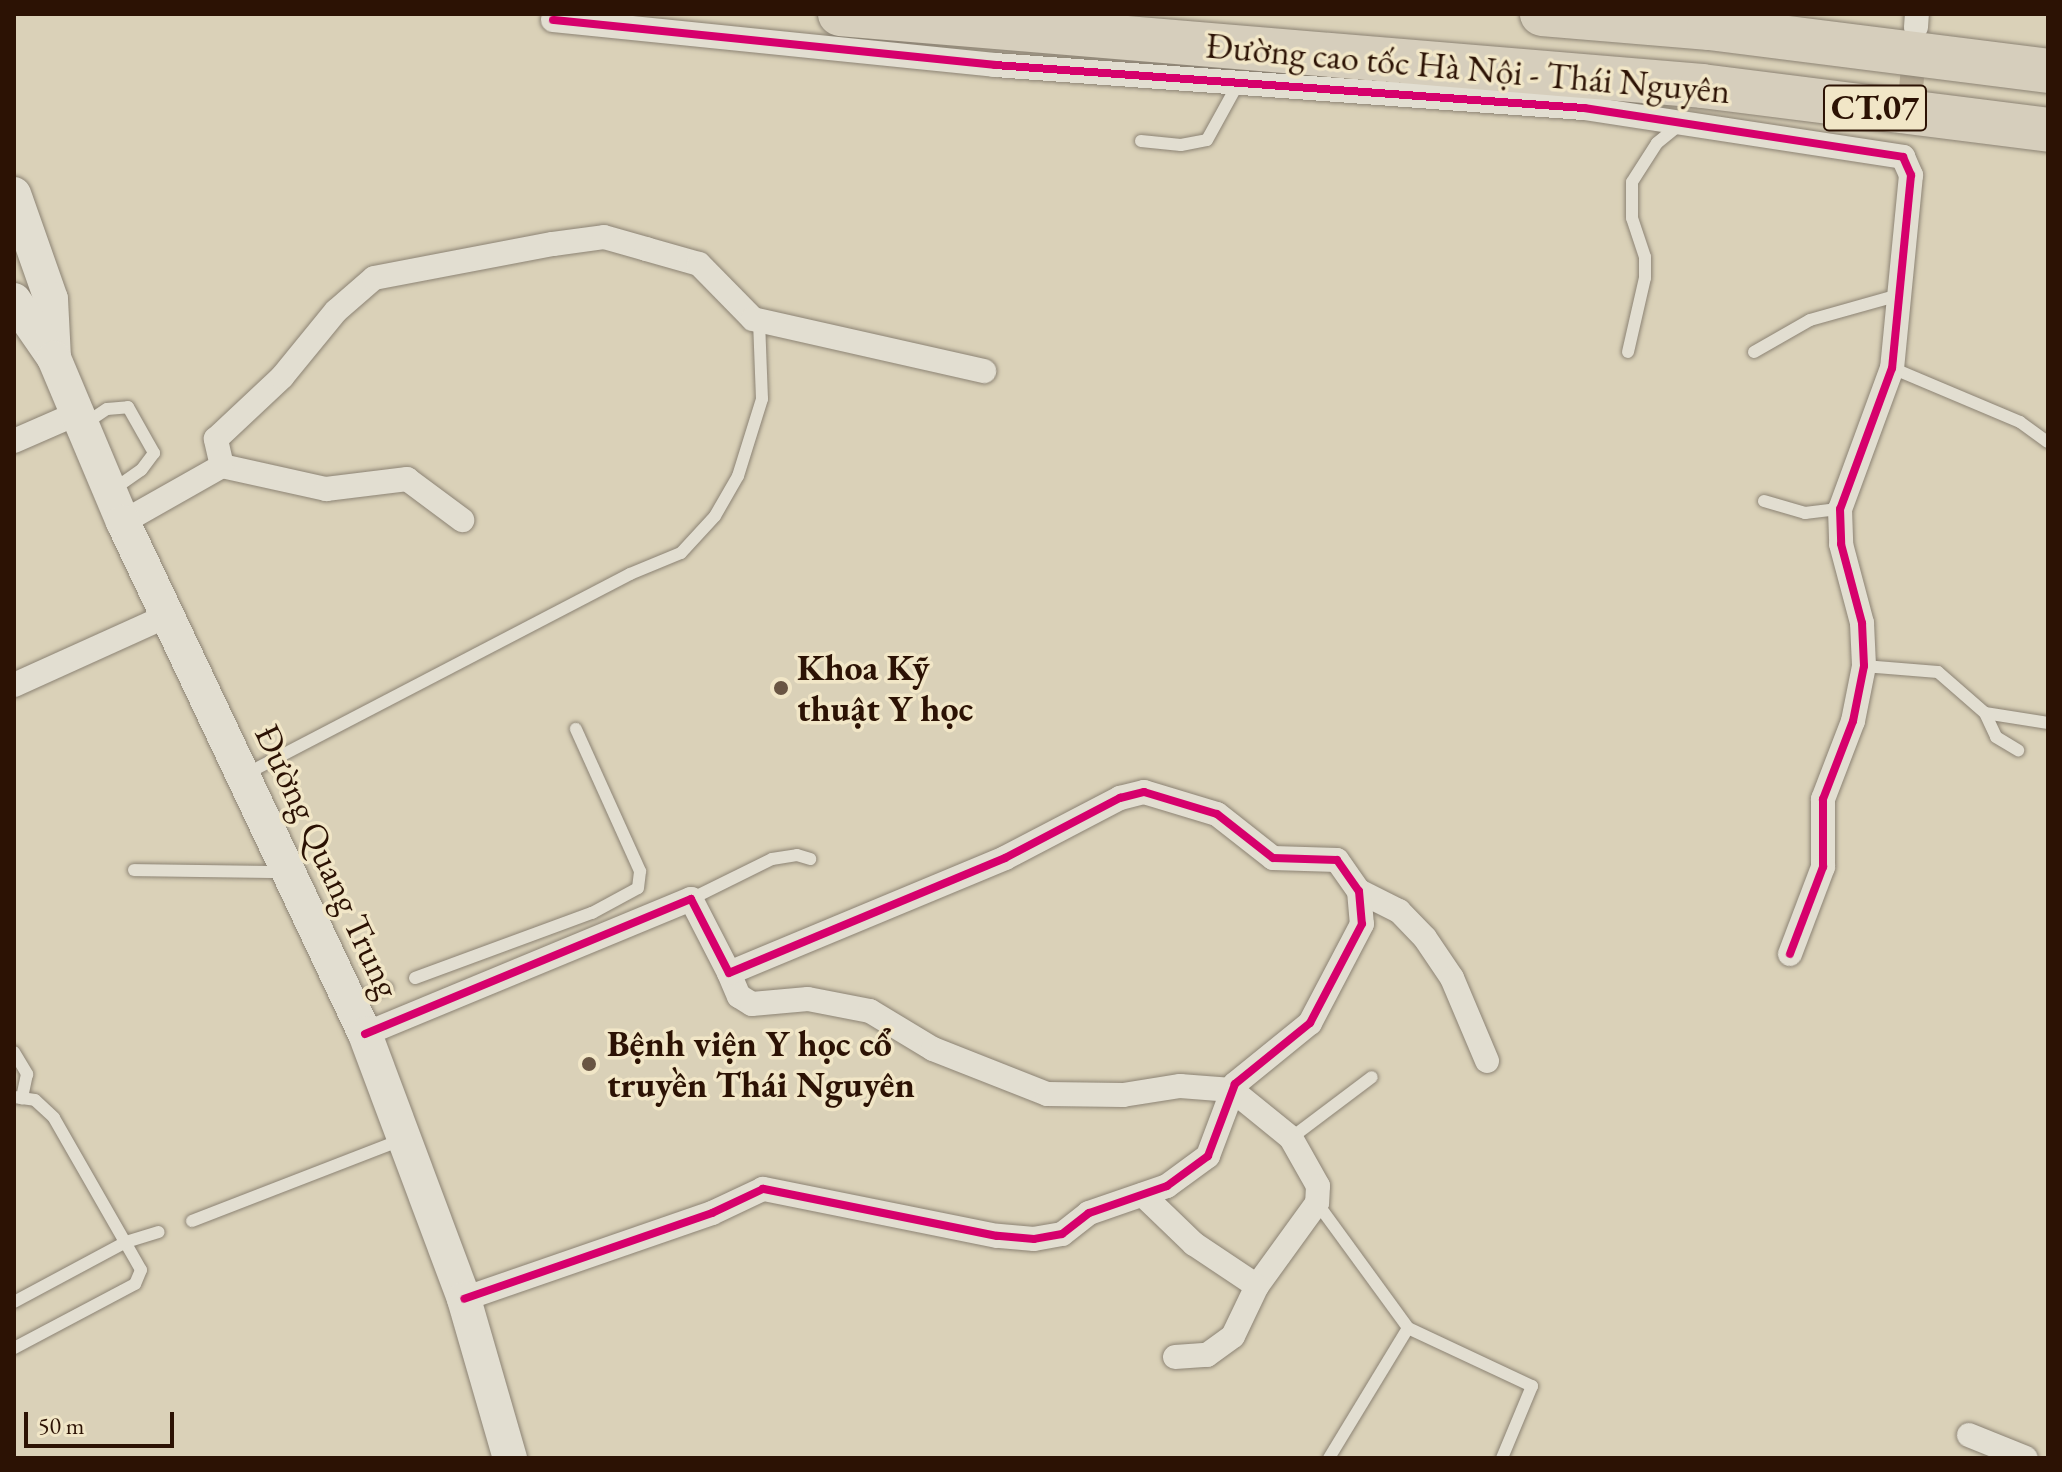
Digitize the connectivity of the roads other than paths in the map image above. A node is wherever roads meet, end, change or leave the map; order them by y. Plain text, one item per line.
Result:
1 (840, 14) edge
2 (1542, 14) edge
3 (553, 20) dead end
4 (2048, 71) edge
5 (1241, 80) junction
6 (1685, 120) junction
7 (2048, 130) edge
8 (1141, 141) dead end
9 (14, 194) edge
10 (1899, 295) junction
11 (14, 300) edge
12 (759, 321) junction
13 (1628, 352) dead end
14 (1754, 352) dead end
15 (54, 358) junction
16 (1892, 368) junction
17 (984, 371) dead end
18 (81, 419) junction
19 (14, 441) edge
20 (2048, 442) edge
21 (222, 466) junction
22 (1764, 501) dead end
23 (116, 507) junction
24 (1840, 509) junction
25 (462, 520) dead end
26 (167, 616) junction
27 (1864, 666) junction
28 (14, 685) edge
29 (1985, 713) junction
30 (2048, 723) edge
31 (576, 729) dead end
32 (2018, 750) dead end
33 (244, 775) junction
34 (810, 859) dead end
35 (134, 870) dead end
36 (288, 872) junction
37 (1359, 891) junction
38 (691, 899) junction
39 (1790, 954) dead end
40 (729, 973) junction
41 (415, 978) dead end
42 (387, 988) dead end
43 (349, 1001) junction
44 (365, 1034) junction
45 (14, 1052) edge
46 (1487, 1061) dead end
47 (1372, 1077) dead end
48 (1232, 1090) junction
49 (18, 1098) edge
50 (1291, 1138) junction
51 (403, 1139) junction
52 (1143, 1195) junction
53 (1317, 1203) junction
54 (192, 1221) dead end
55 (159, 1232) dead end
56 (126, 1242) junction
57 (1257, 1286) junction
58 (464, 1299) junction
59 (14, 1302) edge
60 (1408, 1328) junction
61 (14, 1348) edge
62 (1175, 1357) dead end
63 (1969, 1435) dead end
64 (510, 1458) edge
65 (1329, 1458) edge
66 (1502, 1458) edge
67 (2026, 1458) edge

1 - 7 highway, Đường cao tốc Hà Nội - Thái Nguyên / CT.07
2 - 4 highway, Đường cao tốc Hà Nội - Thái Nguyên / CT.07
3 - 5 street
5 - 6 street
5 - 8 lane
6 - 10 street
6 - 13 lane
9 - 15 main road, Đường Quang Trung
10 - 14 lane
10 - 16 street
11 - 15 main road, Đường Quang Trung
12 - 17 street
12 - 21 street
12 - 33 lane
15 - 18 main road, Đường Quang Trung
16 - 20 lane
16 - 24 street
18 - 19 street
18 - 23 main road, Đường Quang Trung
18 - 23 lane
21 - 23 street
21 - 25 street
22 - 24 lane
23 - 26 main road, Đường Quang Trung
24 - 27 street
26 - 28 street
26 - 33 main road, Đường Quang Trung
27 - 29 lane
27 - 39 street
29 - 30 lane
29 - 32 lane
31 - 41 lane
33 - 36 main road, Đường Quang Trung
34 - 38 lane
35 - 36 lane
36 - 43 main road, Đường Quang Trung
37 - 40 street
37 - 46 street
37 - 48 street
38 - 40 street
38 - 44 street
40 - 48 street
42 - 43 lane
43 - 44 main road, Đường Quang Trung
44 - 51 main road, Đường Quang Trung
45 - 49 lane
47 - 50 lane
48 - 50 street
48 - 52 street
49 - 56 lane
50 - 53 street
51 - 54 lane
51 - 58 main road, Đường Quang Trung
52 - 57 street
52 - 58 street
53 - 57 street
53 - 60 lane
55 - 56 lane
56 - 59 lane
56 - 61 lane
57 - 62 street
58 - 64 main road, Đường Quang Trung
60 - 65 lane
60 - 66 lane
63 - 67 street

